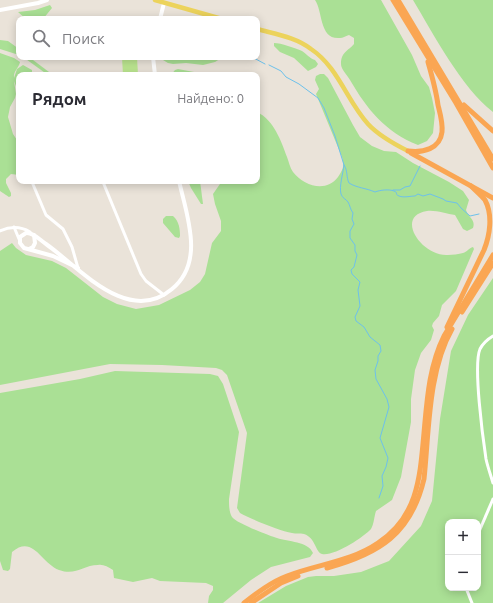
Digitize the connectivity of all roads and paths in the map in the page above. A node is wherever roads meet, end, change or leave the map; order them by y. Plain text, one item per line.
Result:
1 (47, 0) edge
2 (155, 0) edge
3 (393, 0) edge
4 (398, 0) edge
5 (164, 3) junction
6 (0, 10) edge
7 (161, 16) edge
8 (211, 16) edge
9 (260, 30) edge
10 (423, 50) junction
11 (154, 60) edge
12 (156, 72) edge
13 (459, 101) junction
14 (493, 131) edge
15 (408, 151) junction
16 (493, 159) edge
17 (493, 168) edge
18 (33, 184) edge
19 (104, 184) edge
20 (180, 184) edge
21 (471, 186) junction
22 (493, 198) edge
23 (14, 227) junction
24 (0, 231) edge
25 (32, 234) junction
26 (19, 239) junction
27 (26, 249) junction
28 (493, 255) edge
29 (493, 263) edge
30 (78, 268) junction
31 (164, 295) junction
32 (444, 336) junction
33 (493, 336) edge
34 (493, 483) edge
35 (493, 499) edge
36 (481, 527) edge
37 (467, 591) edge
38 (244, 603) edge
39 (251, 603) edge
40 (472, 603) edge

1 - 6 street
2 - 5 main road
3 - 10 highway
4 - 13 highway
5 - 7 street
5 - 8 main road
9 - 15 main road
10 - 15 highway
10 - 17 highway
11 - 12 street
13 - 14 highway
13 - 16 highway
15 - 21 highway
18 - 30 street
19 - 31 street
20 - 31 street
21 - 22 highway
21 - 32 highway
23 - 24 street
23 - 25 street
23 - 26 street
25 - 26 street
25 - 27 street
25 - 30 street
26 - 27 street
27 - 30 street
28 - 32 highway
29 - 39 highway
30 - 31 street
32 - 38 highway
33 - 34 street
35 - 36 street
37 - 40 street

